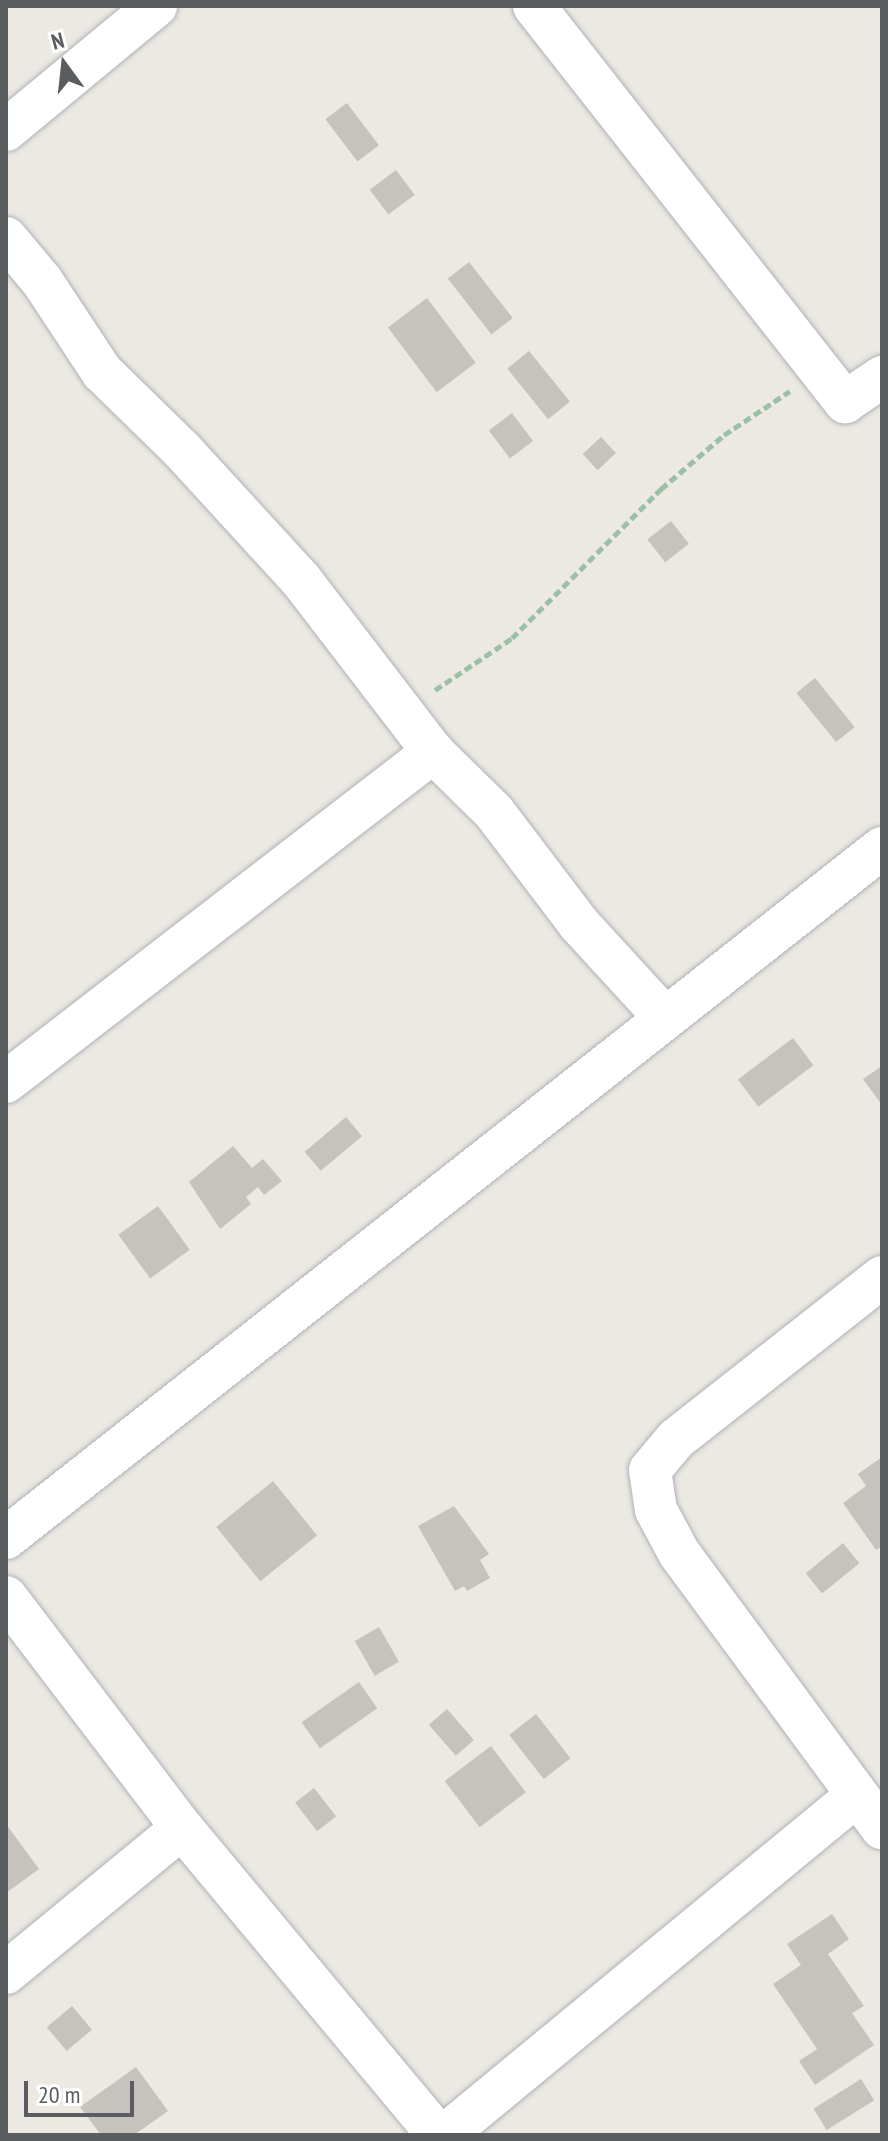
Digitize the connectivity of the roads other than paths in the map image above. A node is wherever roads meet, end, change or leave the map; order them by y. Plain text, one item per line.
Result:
1 (156, 6) edge
2 (534, 6) edge
3 (6, 130) edge
4 (6, 238) edge
5 (882, 377) edge
6 (433, 752) junction
7 (882, 848) edge
8 (665, 1018) junction
9 (6, 1082) edge
10 (882, 1277) edge
11 (6, 1538) edge
12 (6, 1597) edge
13 (856, 1796) junction
14 (182, 1828) junction
15 (882, 1828) edge
16 (6, 1973) edge
17 (438, 2135) edge
18 (445, 2135) edge

1 - 3 street
2 - 5 street
4 - 6 street
6 - 8 street
6 - 9 street
7 - 8 street
8 - 11 street
10 - 13 street
12 - 14 street
13 - 15 street
13 - 18 street
14 - 16 street
14 - 17 street

